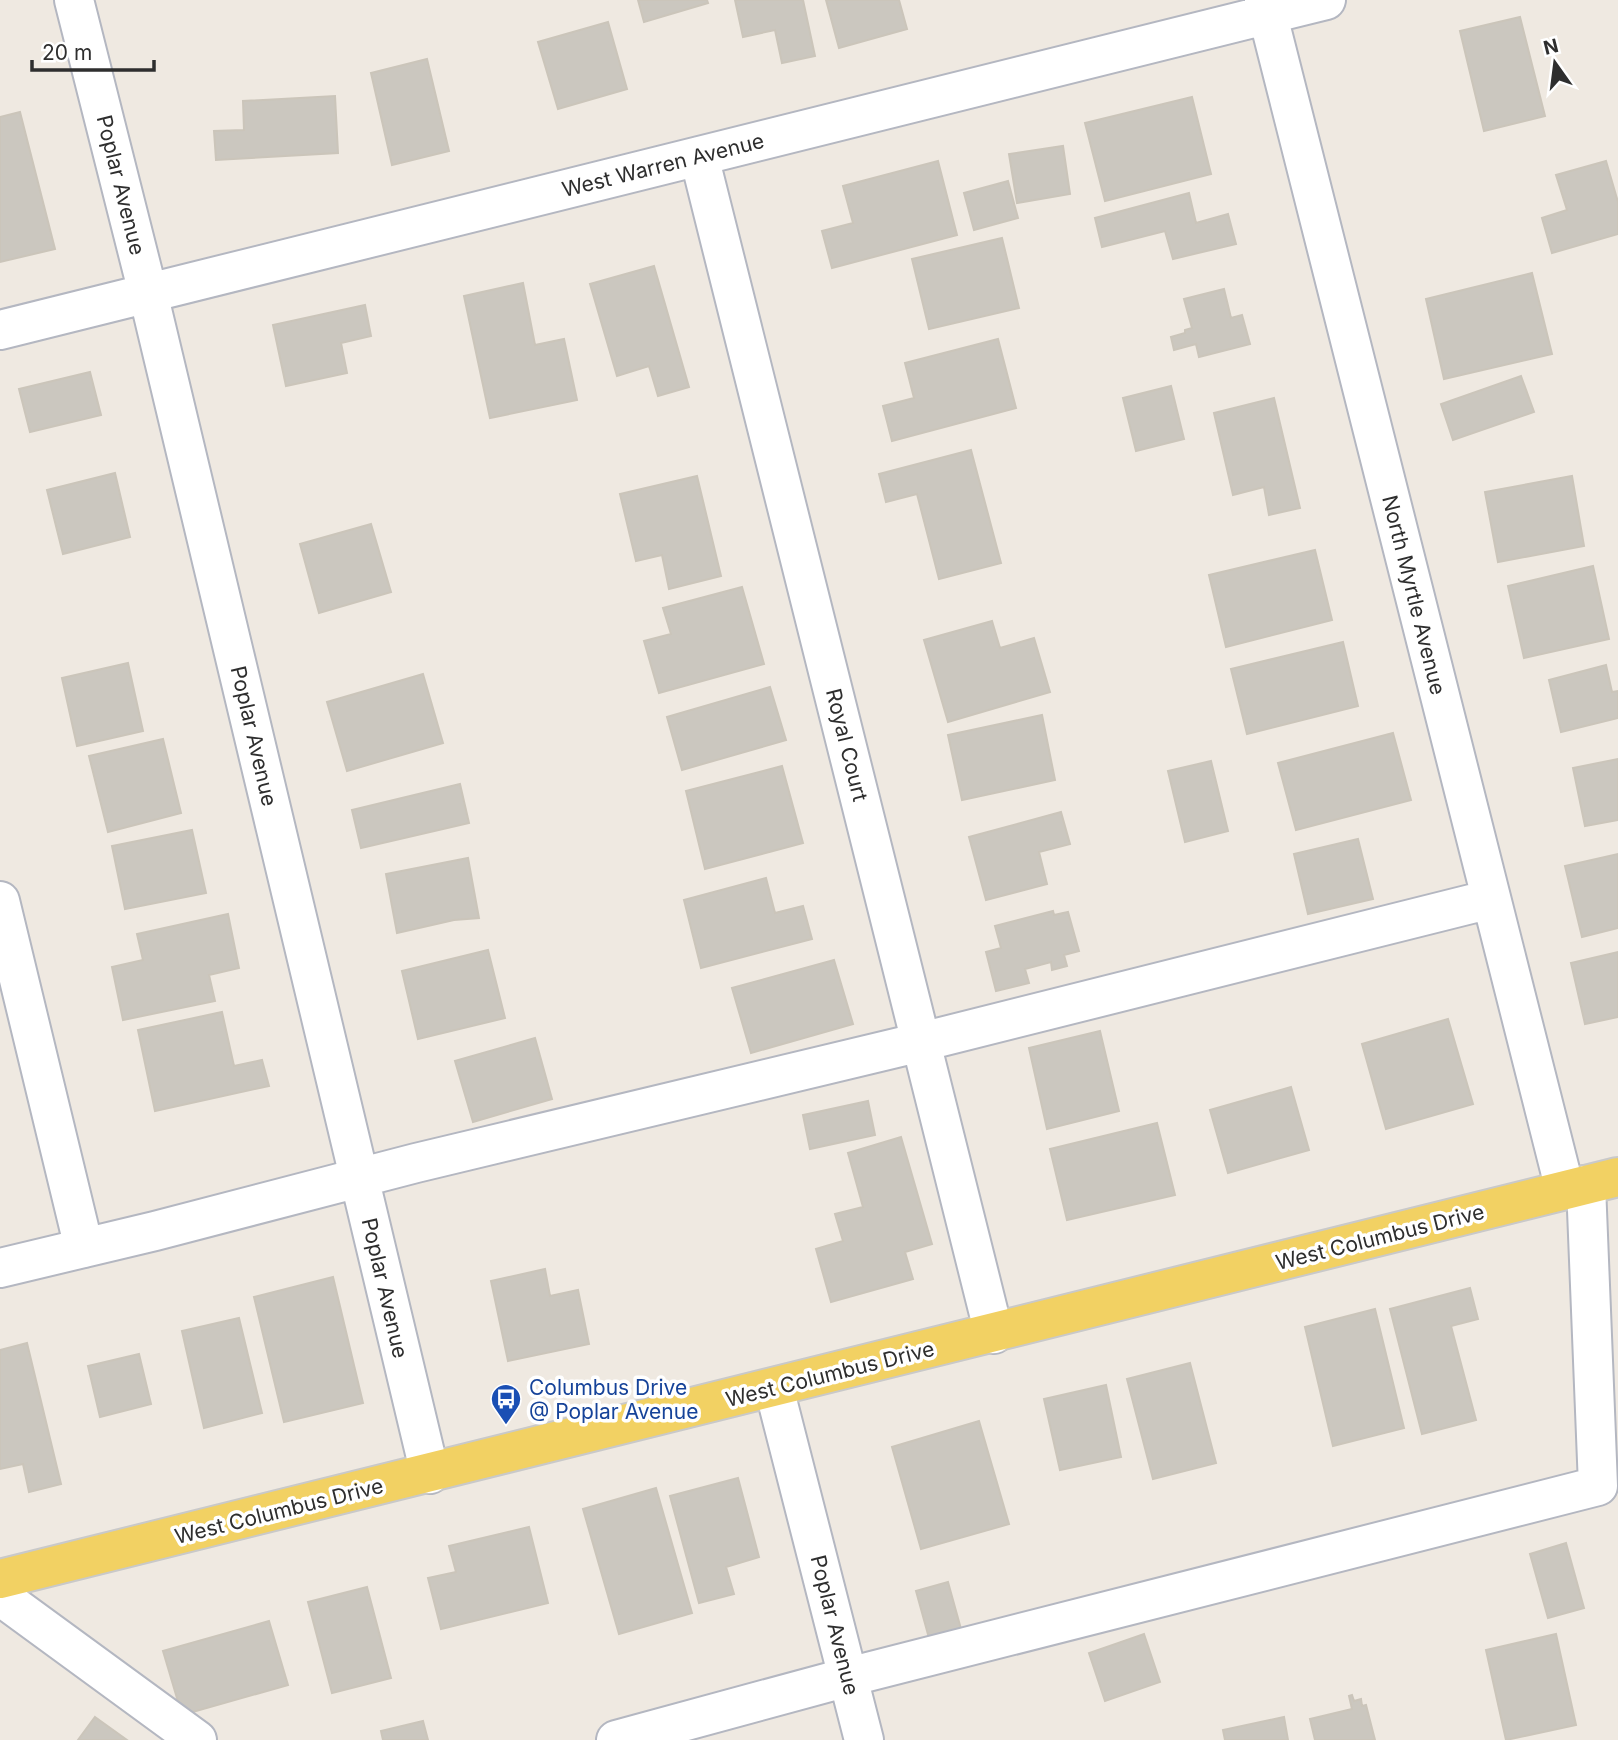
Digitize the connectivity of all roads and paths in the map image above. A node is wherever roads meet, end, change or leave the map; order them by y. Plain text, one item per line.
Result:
1 (74, 0) edge
2 (1326, 0) edge
3 (1266, 7) edge
4 (699, 156) junction
5 (148, 293) junction
6 (0, 330) edge
7 (1491, 899) junction
8 (0, 901) edge
9 (921, 1042) junction
10 (359, 1177) junction
11 (1590, 1184) edge
12 (85, 1248) junction
13 (0, 1268) edge
14 (994, 1334) junction
15 (774, 1388) junction
16 (430, 1474) junction
17 (0, 1579) edge
18 (0, 1596) edge
19 (848, 1678) junction
20 (197, 1740) edge
21 (616, 1740) edge
22 (864, 1740) edge

1 - 5 street, Poplar Avenue
2 - 3 street, West Warren Avenue
3 - 4 street, West Warren Avenue
3 - 7 street, North Myrtle Avenue
4 - 5 street, West Warren Avenue
4 - 9 street, Royal Court
5 - 6 street, West Warren Avenue
5 - 10 street, Poplar Avenue
7 - 9 street
7 - 11 street, North Myrtle Avenue
8 - 12 street
9 - 10 street
9 - 14 street, Royal Court
10 - 12 street
10 - 16 street, Poplar Avenue
11 - 14 main road, West Columbus Drive
11 - 19 street, North Myrtle Avenue
12 - 13 street
14 - 15 main road, West Columbus Drive
15 - 16 main road, West Columbus Drive
15 - 19 street, Poplar Avenue
16 - 17 main road, West Columbus Drive
18 - 20 street
19 - 21 street
19 - 22 street, Poplar Avenue

